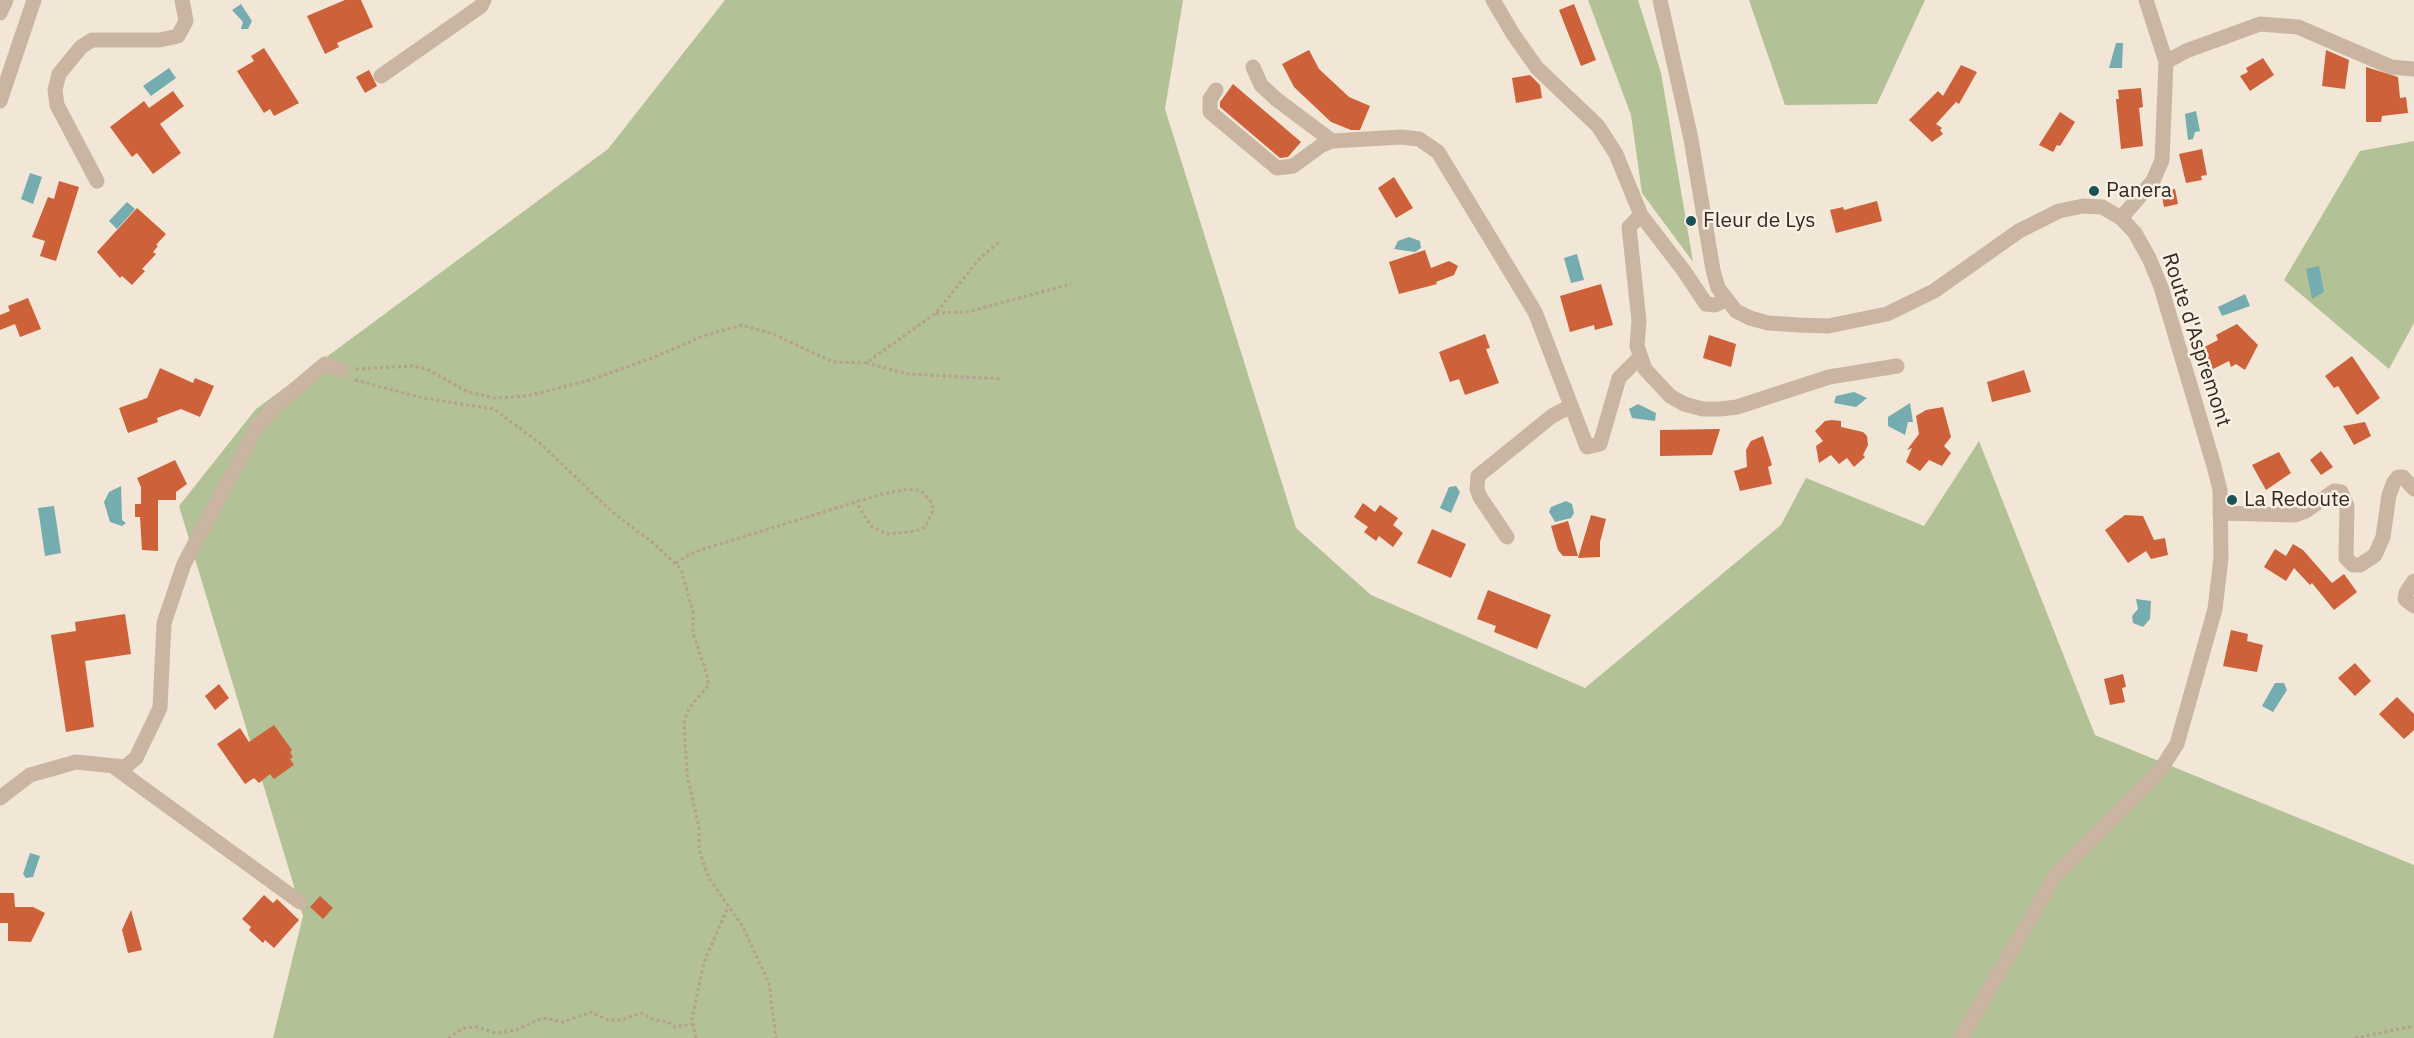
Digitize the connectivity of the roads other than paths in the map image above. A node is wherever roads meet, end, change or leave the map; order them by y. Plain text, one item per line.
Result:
1 (6, 0) edge
2 (34, 0) edge
3 (182, 0) edge
4 (484, 0) edge
5 (1493, 0) edge
6 (1660, 0) edge
7 (2146, 0) edge
8 (0, 13) edge
9 (2166, 62) junction
10 (1253, 67) dead end
11 (2414, 69) edge
12 (381, 76) dead end
13 (1216, 90) dead end
14 (0, 100) edge
15 (1332, 141) junction
16 (96, 181) dead end
17 (1641, 215) junction
18 (2121, 218) junction
19 (1726, 300) junction
20 (1640, 357) junction
21 (1897, 366) dead end
22 (344, 375) road end
23 (1571, 406) junction
24 (2414, 489) edge
25 (2220, 513) junction
26 (1507, 537) dead end
27 (2414, 581) edge
28 (2414, 606) edge
29 (114, 767) junction
30 (0, 798) edge
31 (300, 902) dead end
32 (1961, 1038) edge

1 - 8 street
2 - 14 street
3 - 16 street
4 - 12 street
5 - 17 street
6 - 19 street, Route d'Aspremont
7 - 9 street
9 - 11 street
9 - 18 street
10 - 15 street
13 - 15 street
15 - 23 street
17 - 19 street
17 - 20 street
18 - 19 street, Route d'Aspremont
18 - 25 street, Route d'Aspremont
20 - 21 street
20 - 23 street
22 - 29 street
23 - 26 street
24 - 25 street
25 - 32 street, Route d'Aspremont
27 - 28 street
29 - 30 street
29 - 31 street

